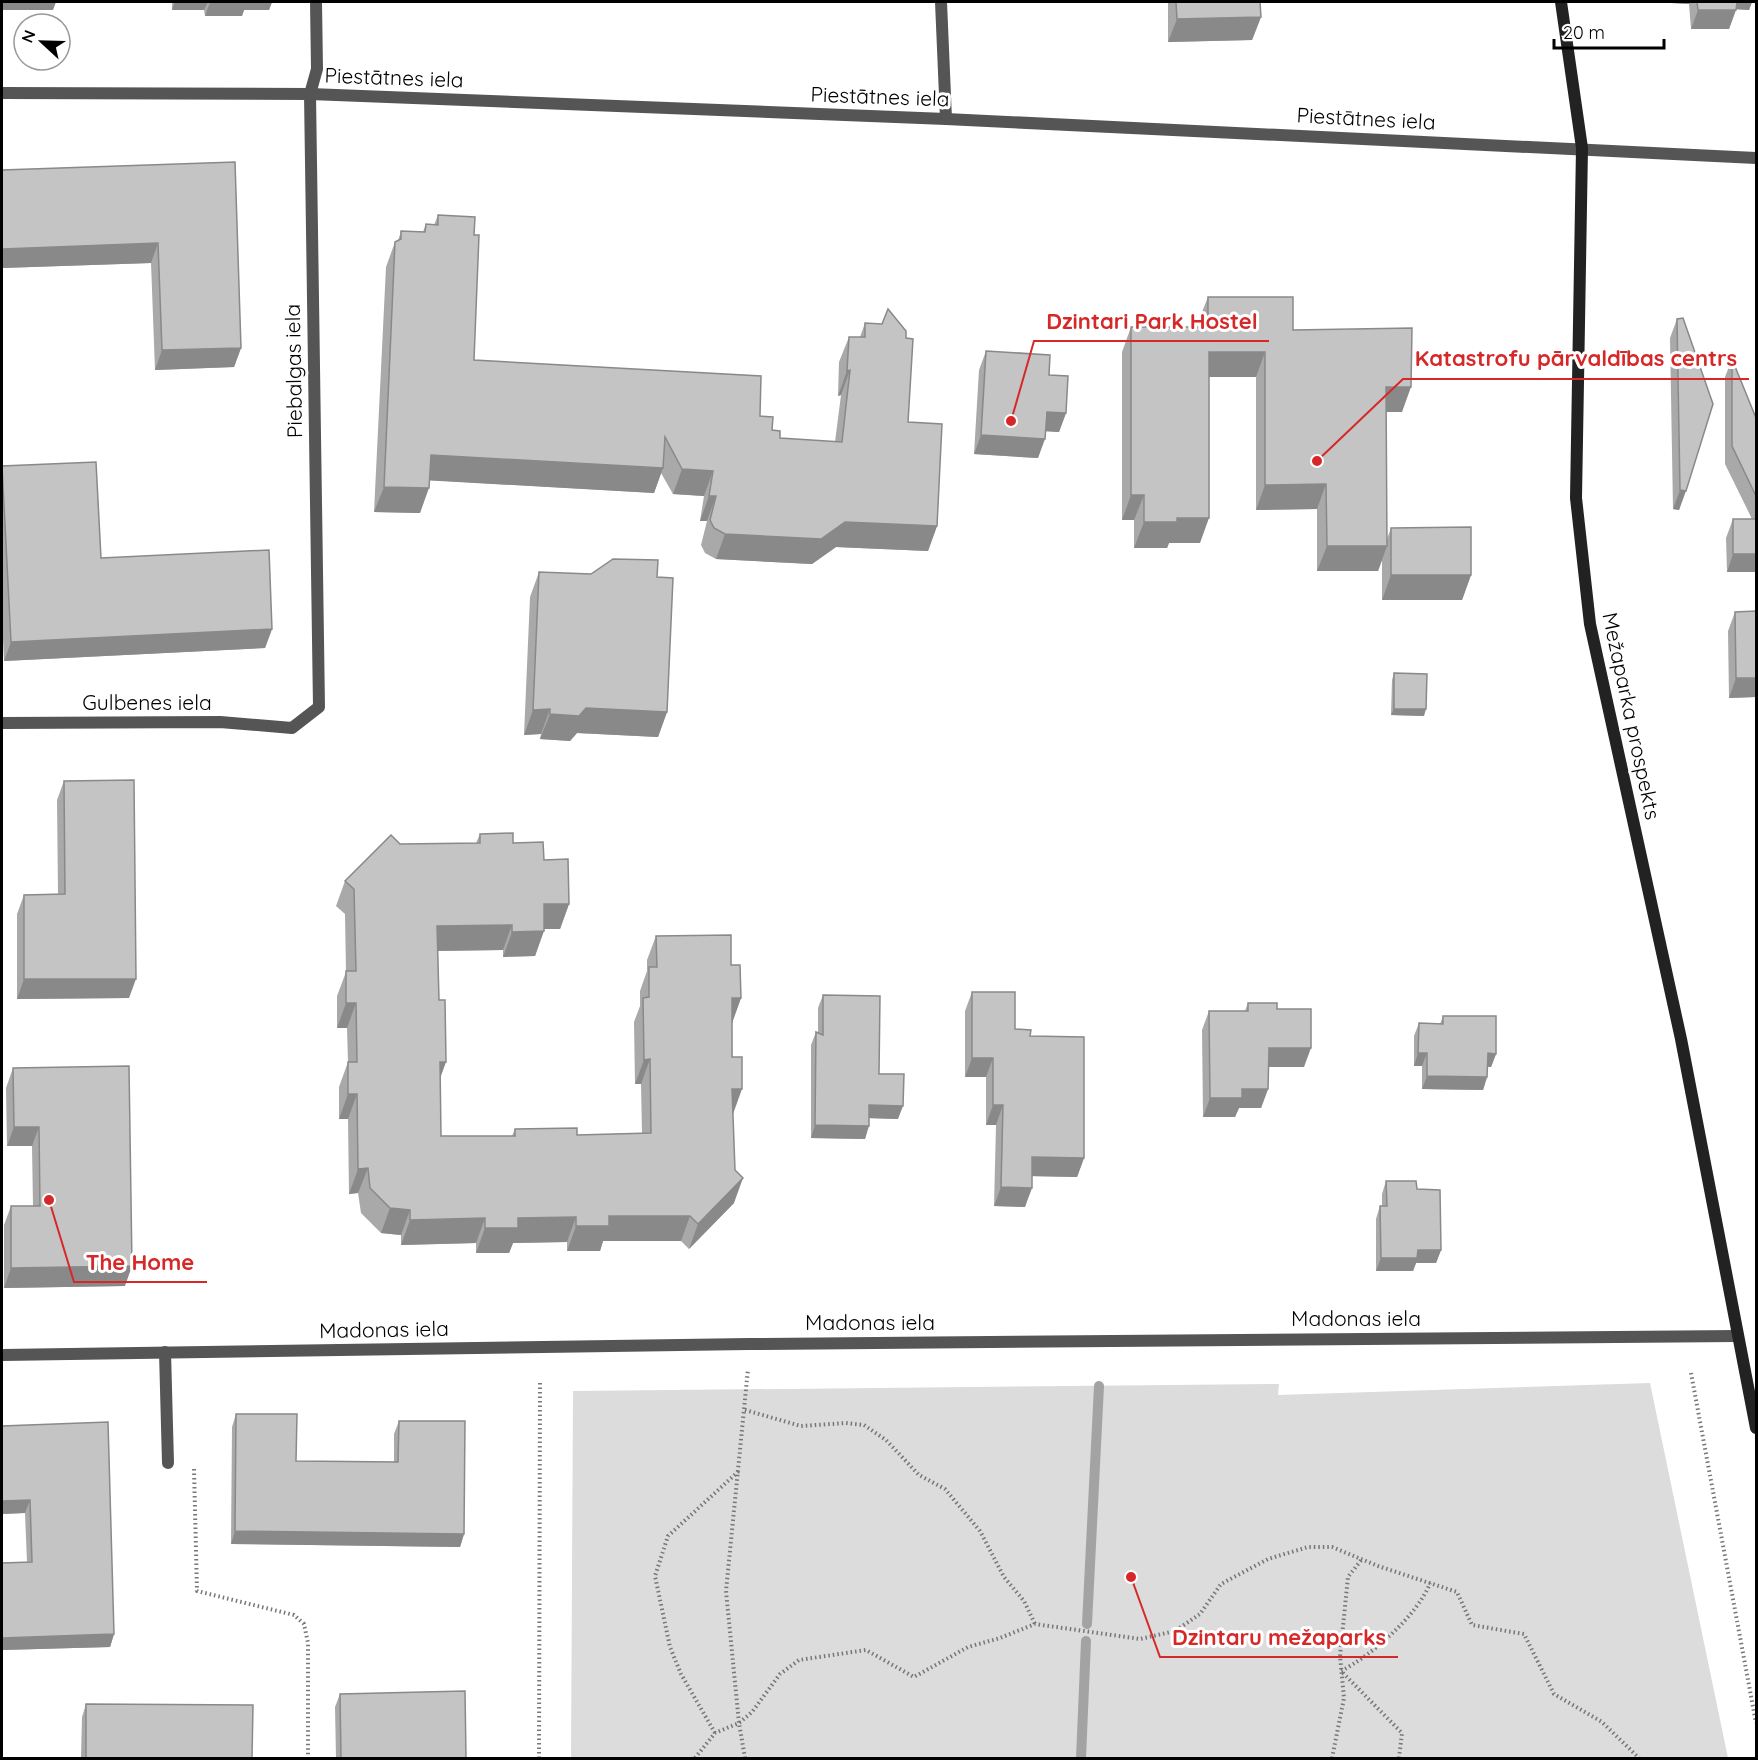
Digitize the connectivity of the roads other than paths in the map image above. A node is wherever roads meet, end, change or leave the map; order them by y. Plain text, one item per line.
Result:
1 (316, 2) edge
2 (941, 2) edge
3 (1562, 2) edge
4 (2, 93) edge
5 (310, 94) junction
6 (946, 119) junction
7 (1582, 148) junction
8 (1756, 158) edge
9 (2, 723) edge
10 (292, 728) joint
11 (1738, 1336) junction
12 (165, 1352) junction
13 (2, 1355) edge
14 (1756, 1428) edge
15 (168, 1463) dead end

1 - 5 street, Piebalgas iela
2 - 6 street
3 - 7 main road, Mežaparka prospekts
4 - 5 street, Piestātnes iela
5 - 6 street, Piestātnes iela
5 - 10 street, Piebalgas iela
6 - 7 street, Piestātnes iela
7 - 8 street, Piestātnes iela
7 - 11 main road, Mežaparka prospekts
9 - 10 street, Gulbenes iela
11 - 12 street, Madonas iela
11 - 14 main road, Mežaparka prospekts
12 - 13 street, Madonas iela
12 - 15 street

